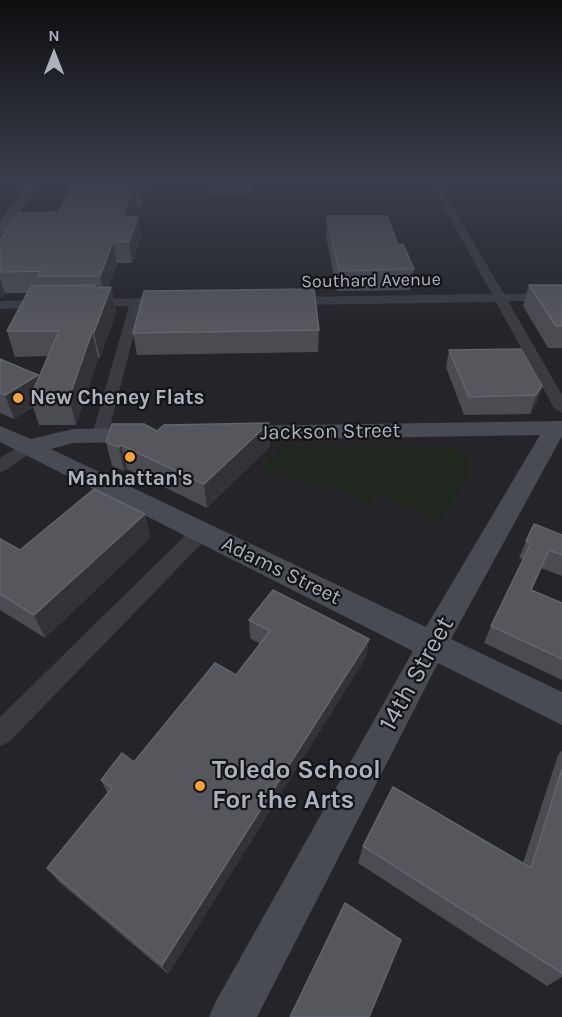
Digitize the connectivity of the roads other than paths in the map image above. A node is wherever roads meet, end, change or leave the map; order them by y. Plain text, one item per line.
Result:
1 (462, 229) edge
2 (501, 297) junction
3 (562, 297) edge
4 (286, 301) edge
5 (182, 302) edge
6 (136, 303) junction
7 (57, 304) edge
8 (78, 304) edge
9 (0, 305) edge
10 (560, 422) edge
11 (0, 433) edge
12 (219, 434) edge
13 (100, 435) junction
14 (160, 435) edge
15 (27, 447) junction
16 (0, 466) edge
17 (201, 532) junction
18 (432, 645) junction
19 (562, 710) edge
20 (0, 734) edge
21 (232, 1017) edge

1 - 2 street
2 - 3 street, Southard Avenue
2 - 4 street, Southard Avenue
2 - 10 street
5 - 6 street
6 - 8 street
6 - 13 street
7 - 9 street
10 - 12 street, Jackson Street
10 - 18 street, 14th Street
11 - 15 street, Adams Street
13 - 14 street
13 - 15 street
15 - 16 street
15 - 17 street, Adams Street
17 - 18 street, Adams Street
17 - 20 street
18 - 19 street, Adams Street
18 - 21 street, 14th Street

